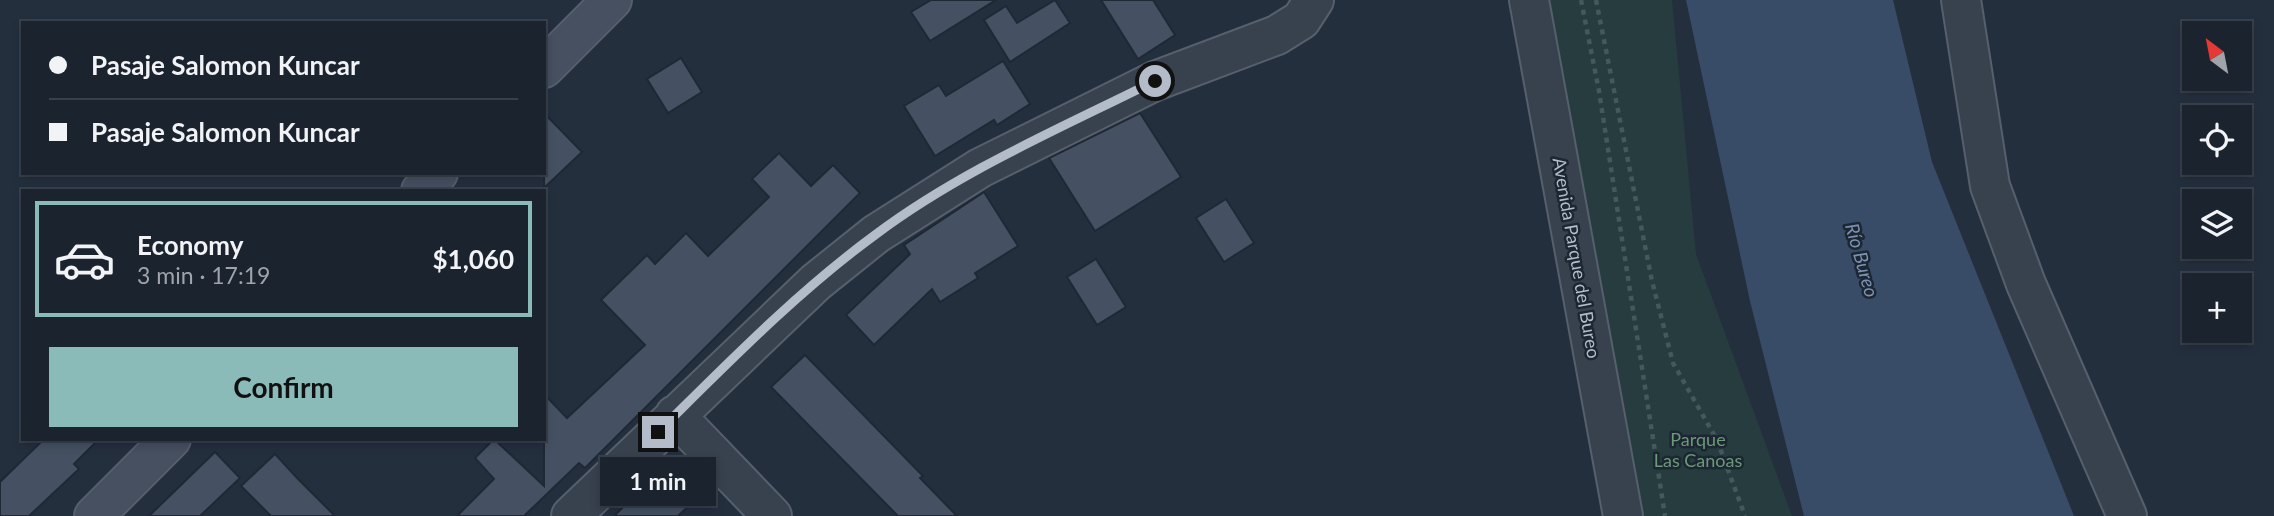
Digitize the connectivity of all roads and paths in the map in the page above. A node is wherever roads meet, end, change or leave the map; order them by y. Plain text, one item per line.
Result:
1 (612, 0) edge
2 (1314, 0) edge
3 (1529, 0) edge
4 (1581, 0) edge
5 (1596, 0) edge
6 (1961, 0) edge
7 (546, 66) edge
8 (436, 175) edge
9 (423, 189) edge
10 (675, 415) junction
11 (169, 441) edge
12 (94, 516) edge
13 (571, 516) edge
14 (772, 516) edge
15 (1623, 516) edge
16 (1665, 516) edge
17 (1745, 516) edge
18 (2127, 516) edge

1 - 7 main road
2 - 10 street
3 - 15 street, Avenida Parque del Bureo
4 - 16 path
5 - 17 path
6 - 18 street
8 - 9 main road
10 - 13 street
10 - 14 street
11 - 12 main road

